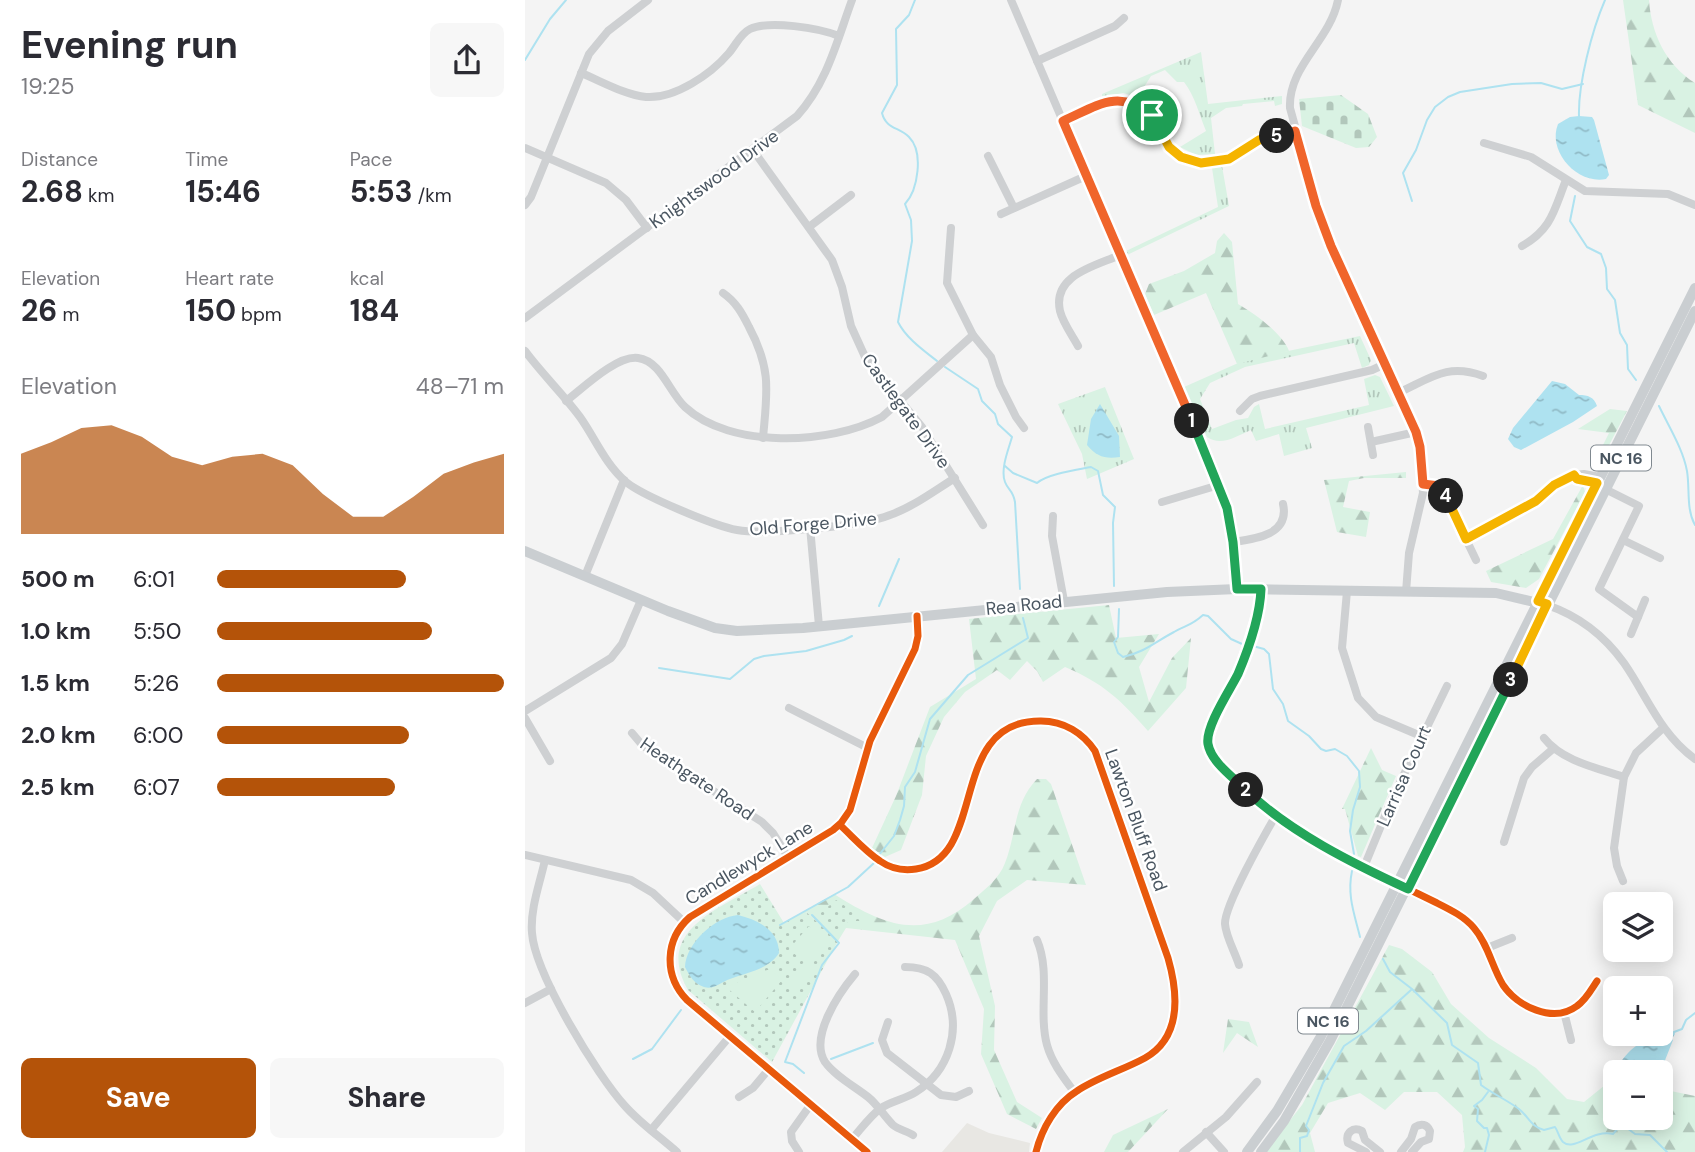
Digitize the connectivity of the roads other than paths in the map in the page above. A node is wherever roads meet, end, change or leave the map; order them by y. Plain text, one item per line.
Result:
1 (648, 0) edge
2 (852, 0) edge
3 (1011, 0) edge
4 (1338, 0) edge
5 (1124, 18) dead end
6 (839, 36) junction
7 (1037, 61) junction
8 (581, 73) junction
9 (1063, 121) junction
10 (1295, 131) junction
11 (1484, 143) dead end
12 (525, 148) edge
13 (753, 150) junction
14 (988, 156) dead end
15 (547, 157) junction
16 (1086, 176) junction
17 (1566, 180) junction
18 (851, 195) dead end
19 (525, 205) edge
20 (1695, 205) edge
21 (1014, 208) junction
22 (1002, 214) dead end
23 (809, 226) junction
24 (647, 228) junction
25 (951, 228) dead end
26 (1523, 246) dead end
27 (1120, 255) junction
28 (1695, 288) edge
29 (723, 293) dead end
30 (1695, 311) edge
31 (525, 318) edge
32 (973, 335) junction
33 (1078, 346) dead end
34 (525, 351) edge
35 (1385, 364) junction
36 (1483, 376) dead end
37 (1398, 393) junction
38 (566, 401) junction
39 (900, 401) junction
40 (1240, 411) dead end
41 (1368, 427) dead end
42 (1024, 428) dead end
43 (1416, 432) junction
44 (763, 438) junction
45 (1371, 442) junction
46 (1373, 456) dead end
47 (955, 478) junction
48 (624, 480) junction
49 (1601, 483) junction
50 (1423, 484) junction
51 (1219, 485) junction
52 (1162, 502) dead end
53 (1283, 504) dead end
54 (1053, 516) dead end
55 (983, 525) dead end
56 (810, 527) junction
57 (1466, 539) junction
58 (1623, 540) junction
59 (1233, 542) junction
60 (525, 551) edge
61 (1660, 558) dead end
62 (1476, 561) dead end
63 (585, 576) junction
64 (1237, 589) junction
65 (1261, 589) junction
66 (1347, 591) junction
67 (1406, 592) junction
68 (641, 600) junction
69 (1645, 600) dead end
70 (1064, 601) junction
71 (1542, 603) junction
72 (917, 616) junction
73 (1638, 617) junction
74 (820, 626) junction
75 (1631, 634) dead end
76 (1447, 687) dead end
77 (789, 708) dead end
78 (525, 711) edge
79 (525, 718) edge
80 (1663, 728) junction
81 (632, 733) dead end
82 (1421, 736) junction
83 (1544, 738) dead end
84 (868, 748) junction
85 (1554, 748) junction
86 (1695, 759) edge
87 (550, 761) dead end
88 (1624, 777) junction
89 (1276, 816) junction
90 (840, 825) junction
91 (1504, 842) dead end
92 (525, 855) edge
93 (789, 858) junction
94 (545, 860) junction
95 (1364, 867) junction
96 (1623, 881) dead end
97 (1396, 884) junction
98 (1408, 889) junction
99 (684, 922) junction
100 (1512, 938) dead end
101 (1037, 940) dead end
102 (1487, 948) junction
103 (1239, 965) dead end
104 (905, 967) dead end
105 (855, 974) dead end
106 (1597, 981) dead end
107 (551, 989) junction
108 (525, 1003) edge
109 (1564, 1012) junction
110 (888, 1022) dead end
111 (730, 1036) junction
112 (1571, 1040) dead end
113 (769, 1069) junction
114 (1257, 1082) dead end
115 (927, 1083) junction
116 (969, 1091) dead end
117 (1075, 1093) junction
118 (739, 1097) dead end
119 (811, 1104) junction
120 (881, 1108) junction
121 (651, 1130) junction
122 (1206, 1132) junction
123 (913, 1135) dead end
124 (1413, 1136) junction
125 (852, 1139) junction
126 (1420, 1142) junction
127 (1364, 1146) edge
128 (677, 1152) edge
129 (799, 1152) edge
130 (867, 1152) edge
131 (1036, 1152) edge
132 (1183, 1152) edge
133 (1224, 1152) edge
134 (1247, 1152) edge
135 (1261, 1152) edge
136 (1380, 1152) edge
137 (1401, 1152) edge
138 (1412, 1152) edge

1 - 8 street
2 - 6 street, Knightswood Drive
3 - 7 street
4 - 10 street
5 - 7 street
6 - 8 street
6 - 13 street, Knightswood Drive
7 - 9 street
8 - 15 street
9 - 10 street
9 - 16 street
10 - 35 street
11 - 17 street
12 - 15 street
13 - 23 street, Castlegate Drive
13 - 24 street, Knightswood Drive
14 - 21 street
15 - 19 street
15 - 24 street
16 - 21 street
16 - 27 street
17 - 20 street
17 - 26 street
18 - 23 street
21 - 22 street
23 - 39 street, Castlegate Drive
24 - 31 street, Knightswood Drive
25 - 32 street
27 - 33 street
27 - 51 street
28 - 49 main road, NC 16
29 - 44 street
30 - 49 main road, NC 16
32 - 39 street
32 - 42 street
34 - 38 street, Old Forge Drive
35 - 37 street
35 - 40 street
36 - 37 street
37 - 43 street
38 - 44 street
38 - 48 street, Old Forge Drive
39 - 44 street
39 - 47 street, Castlegate Drive
41 - 45 street
43 - 45 street
43 - 50 street
45 - 46 street
47 - 55 street, Castlegate Drive
47 - 56 street, Old Forge Drive
48 - 56 street, Old Forge Drive
48 - 63 street
49 - 57 street
49 - 58 street
49 - 71 main road, NC 16
50 - 57 street
50 - 67 street
51 - 52 street
51 - 59 street
53 - 59 street
54 - 70 street
56 - 74 street
57 - 62 street
58 - 61 street
58 - 73 street
59 - 64 street
60 - 63 main road, Rea Road
63 - 68 main road, Rea Road
64 - 65 main road, Rea Road
64 - 70 main road, Rea Road
65 - 66 main road, Rea Road
65 - 89 street
66 - 67 main road, Rea Road
66 - 82 street
67 - 71 main road, Rea Road
68 - 74 main road, Rea Road
68 - 78 street
69 - 73 street
70 - 72 main road, Rea Road
71 - 80 street
71 - 97 main road, NC 16
71 - 98 main road, NC 16
72 - 74 main road, Rea Road
72 - 84 street, Candlewyck Lane
73 - 75 street
76 - 82 street, Larrisa Court
77 - 84 street
79 - 87 street
80 - 86 street
80 - 88 street
81 - 93 street, Heathgate Road
82 - 95 street, Larrisa Court
83 - 85 street
84 - 90 street, Candlewyck Lane
85 - 88 street
85 - 91 street
88 - 96 street
89 - 95 street
89 - 103 street
90 - 93 street, Candlewyck Lane
90 - 117 street, Lawton Bluff Road
92 - 94 street
93 - 99 street, Candlewyck Lane
94 - 99 street
94 - 107 street
95 - 97 street
97 - 98 street
97 - 134 main road, NC 16
98 - 102 street
98 - 135 main road, NC 16
99 - 111 street, Candlewyck Lane
100 - 102 street
101 - 117 street
102 - 109 street
104 - 115 street
105 - 120 street
106 - 109 street
107 - 108 street
107 - 121 street
109 - 112 street
110 - 115 street
111 - 113 street, Candlewyck Lane
111 - 121 street
113 - 118 street
113 - 119 street, Candlewyck Lane
114 - 122 street
115 - 116 street
115 - 120 street
117 - 131 street, Lawton Bluff Road
119 - 125 street, Candlewyck Lane
119 - 129 street
120 - 123 street
120 - 125 street
121 - 128 street
122 - 132 street
122 - 133 street
124 - 126 street
124 - 126 street
124 - 137 street
125 - 130 street, Candlewyck Lane
126 - 138 street
127 - 136 street

